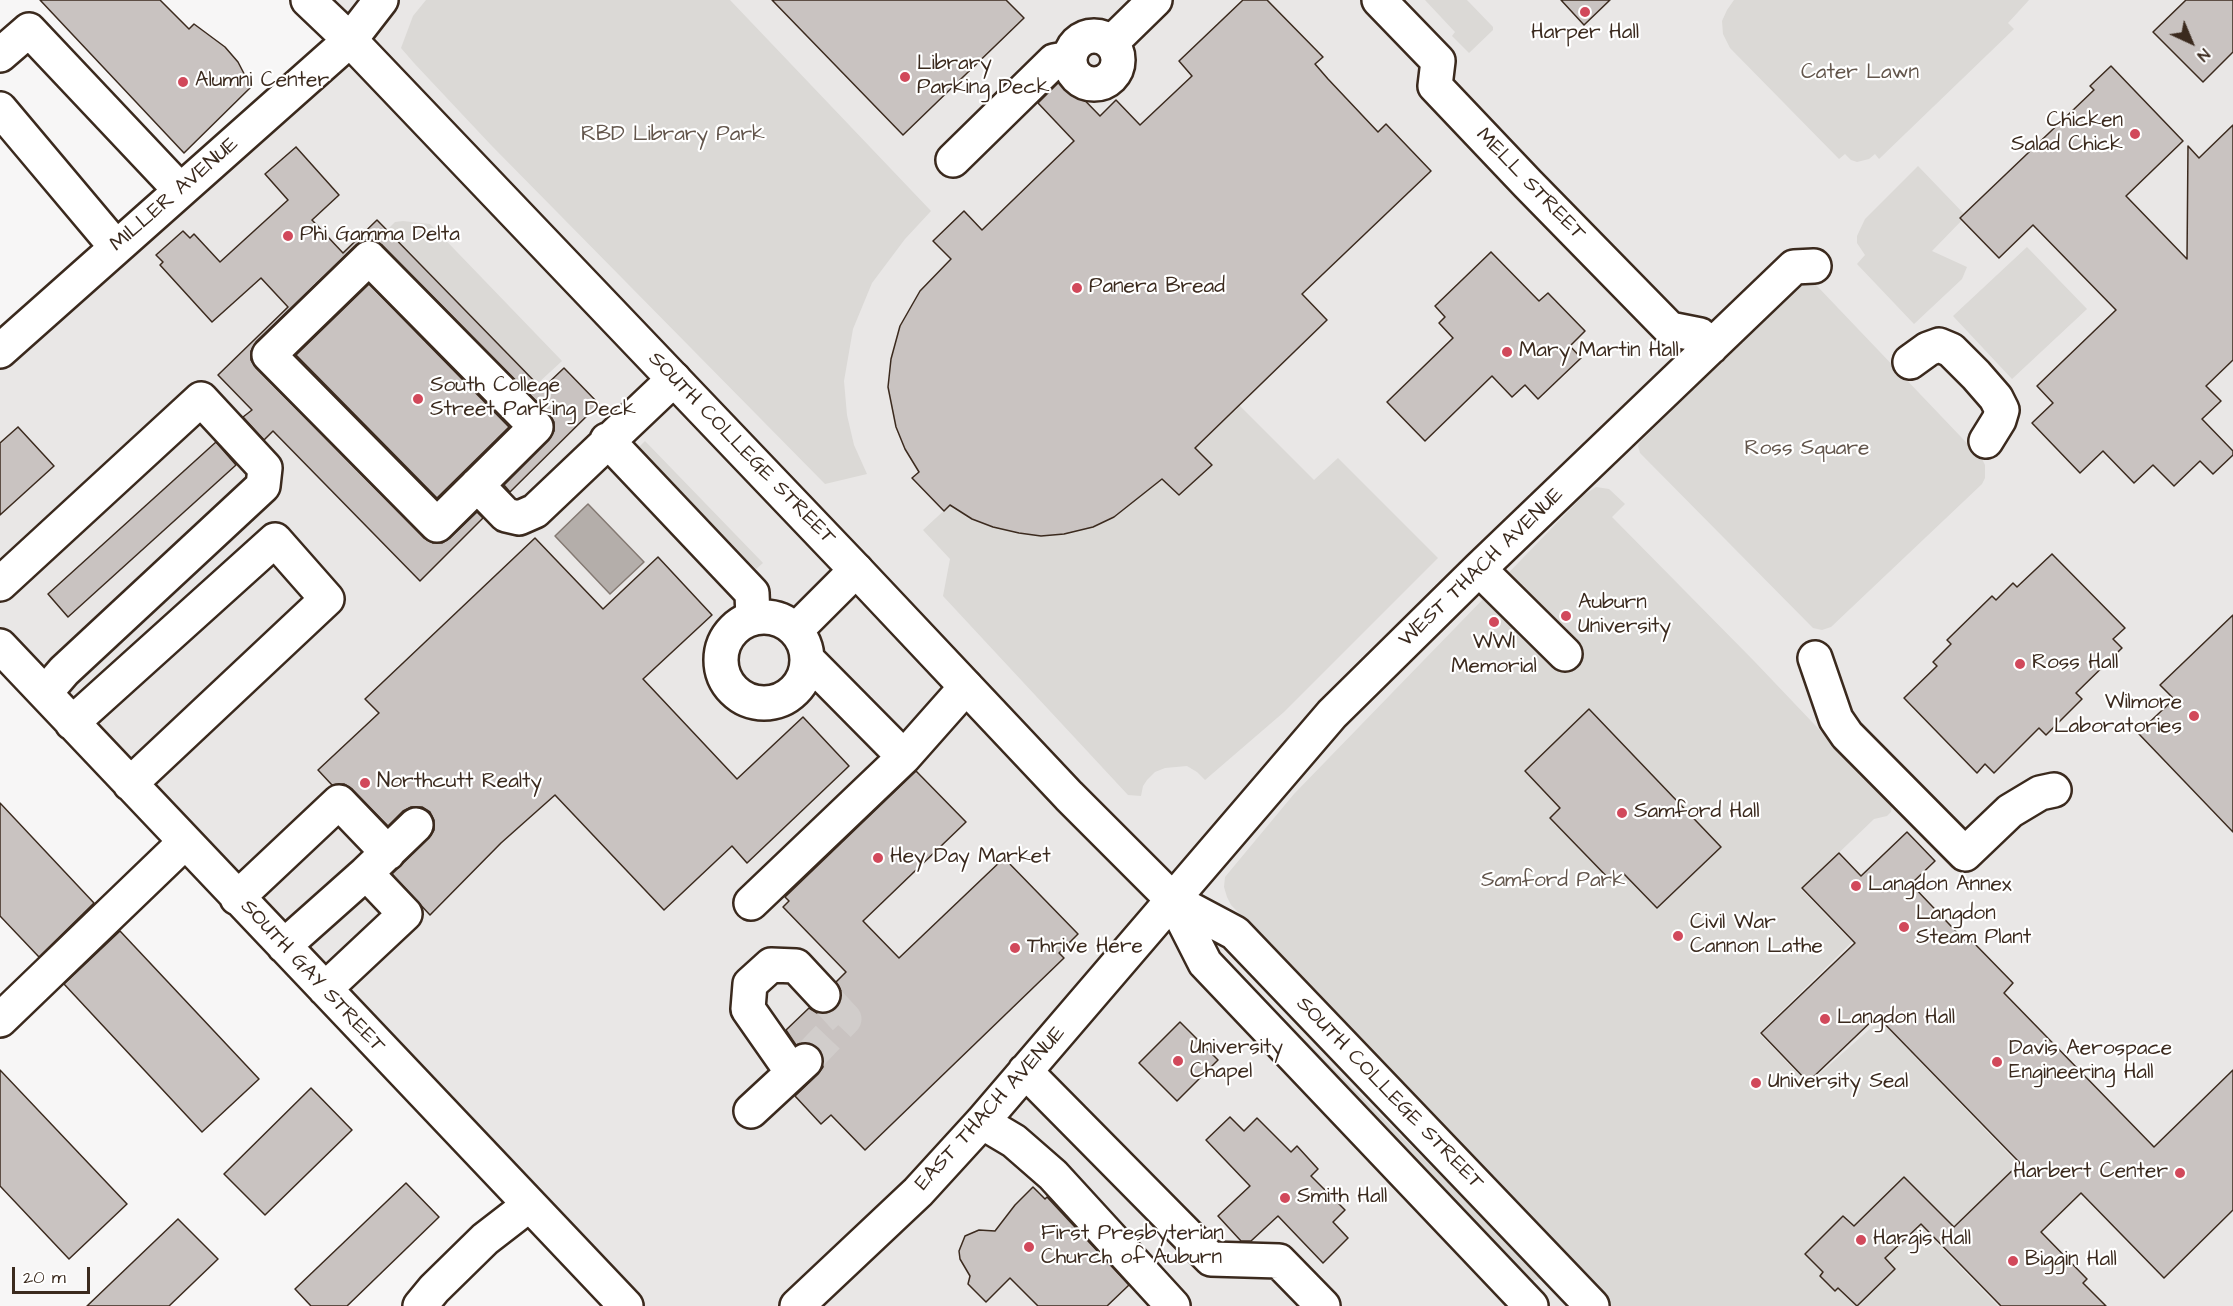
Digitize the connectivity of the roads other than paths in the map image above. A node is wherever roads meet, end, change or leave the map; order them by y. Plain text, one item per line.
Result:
1 (308, 0) edge
2 (381, 0) edge
3 (1155, 0) edge
4 (1379, 0) edge
5 (350, 40) junction
6 (0, 55) edge
7 (0, 109) edge
8 (953, 160) dead end
9 (180, 190) junction
10 (116, 247) junction
11 (1814, 266) dead end
12 (1711, 347) junction
13 (0, 351) edge
14 (1910, 362) dead end
15 (674, 379) junction
16 (607, 440) junction
17 (1986, 441) dead end
18 (477, 485) junction
19 (1479, 569) junction
20 (856, 570) junction
21 (0, 584) edge
22 (753, 618) junction
23 (796, 630) junction
24 (0, 646) edge
25 (1565, 654) dead end
26 (1815, 658) dead end
27 (806, 668) junction
28 (966, 687) junction
29 (45, 693) junction
30 (72, 723) junction
31 (904, 756) junction
32 (130, 784) junction
33 (2055, 790) dead end
34 (416, 825) dead end
35 (185, 842) junction
36 (377, 863) junction
37 (237, 898) junction
38 (1173, 900) junction
39 (751, 903) dead end
40 (284, 946) junction
41 (325, 989) junction
42 (823, 995) tunnel mouth
43 (0, 1020) edge
44 (1025, 1071) junction
45 (751, 1111) dead end
46 (982, 1122) junction
47 (529, 1204) junction
48 (420, 1306) edge
49 (626, 1306) edge
50 (797, 1306) edge
51 (1173, 1306) edge
52 (1323, 1306) edge
53 (1531, 1306) edge
54 (1592, 1306) edge

1 - 5 street, SOUTH COLLEGE STREET
2 - 5 street, MILLER AVENUE
3 - 8 street
4 - 12 street, MELL STREET
5 - 9 street, MILLER AVENUE
5 - 15 street, SOUTH COLLEGE STREET
6 - 9 street
7 - 10 street
9 - 10 street, MILLER AVENUE
10 - 13 street, MILLER AVENUE
11 - 12 street, WEST THACH AVENUE
12 - 19 street, WEST THACH AVENUE
14 - 17 street
15 - 16 street
15 - 20 street, SOUTH COLLEGE STREET
16 - 18 street
16 - 22 street
18 - 18 street
19 - 25 street
19 - 38 street, WEST THACH AVENUE
20 - 23 street
20 - 28 street, SOUTH COLLEGE STREET
21 - 29 street
22 - 23 street
22 - 27 street
23 - 27 street
24 - 29 street, SOUTH GAY STREET
26 - 33 street
27 - 31 street
28 - 31 street
28 - 38 street, SOUTH COLLEGE STREET
29 - 30 street, SOUTH GAY STREET
30 - 32 street, SOUTH GAY STREET
30 - 32 street
31 - 39 street
32 - 35 street, SOUTH GAY STREET
34 - 36 street
35 - 37 street, SOUTH GAY STREET
35 - 43 street
36 - 37 street
36 - 40 street
36 - 41 street
37 - 40 street, SOUTH GAY STREET
38 - 44 street, EAST THACH AVENUE
38 - 53 street, SOUTH COLLEGE STREET
38 - 54 street, SOUTH COLLEGE STREET
40 - 41 street, SOUTH GAY STREET
41 - 47 street, SOUTH GAY STREET
42 - 45 street
44 - 46 street, EAST THACH AVENUE
44 - 52 street
46 - 50 street, EAST THACH AVENUE
46 - 51 street
47 - 48 street
47 - 49 street, SOUTH GAY STREET

